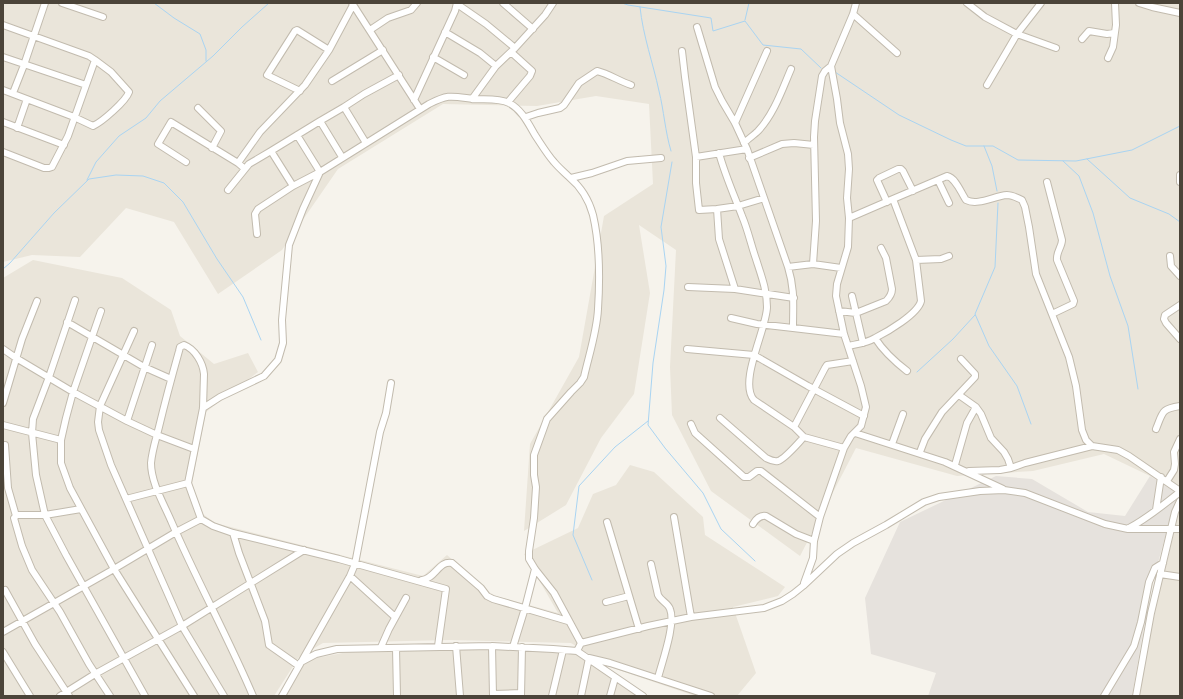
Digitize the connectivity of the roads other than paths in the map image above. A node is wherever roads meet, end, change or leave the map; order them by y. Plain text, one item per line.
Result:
1 (45, 3) edge
2 (62, 3) edge
3 (418, 3) edge
4 (457, 3) edge
5 (503, 3) edge
6 (553, 3) edge
7 (856, 3) edge
8 (967, 3) edge
9 (1041, 3) edge
10 (1115, 3) edge
11 (1139, 3) edge
12 (352, 4) edge
13 (1153, 5) edge
14 (1180, 13) edge
15 (853, 14) junction
16 (103, 17) dead end
17 (3, 25) edge
18 (697, 27) dead end
19 (533, 29) junction
20 (370, 30) junction
21 (445, 32) junction
22 (1114, 33) junction
23 (1017, 34) junction
24 (34, 37) junction
25 (1082, 39) dead end
26 (1056, 48) dead end
27 (329, 50) junction
28 (383, 50) junction
29 (513, 50) junction
30 (682, 51) dead end
31 (767, 51) dead end
32 (897, 53) dead end
33 (3, 57) edge
34 (433, 57) junction
35 (1108, 58) dead end
36 (95, 60) junction
37 (24, 65) junction
38 (496, 66) junction
39 (831, 66) junction
40 (791, 69) dead end
41 (399, 75) junction
42 (464, 75) dead end
43 (332, 81) dead end
44 (86, 85) junction
45 (631, 85) dead end
46 (987, 85) dead end
47 (3, 90) edge
48 (300, 91) junction
49 (13, 93) junction
50 (472, 99) junction
51 (27, 100) junction
52 (414, 100) junction
53 (508, 102) junction
54 (344, 107) junction
55 (198, 108) dead end
56 (420, 109) junction
57 (74, 117) junction
58 (526, 117) junction
59 (320, 121) junction
60 (3, 122) edge
61 (735, 123) junction
62 (17, 128) junction
63 (296, 135) junction
64 (366, 143) junction
65 (744, 143) junction
66 (64, 145) junction
67 (814, 145) junction
68 (212, 148) junction
69 (747, 149) junction
70 (271, 151) junction
71 (3, 152) edge
72 (719, 153) junction
73 (342, 157) junction
74 (696, 157) junction
75 (661, 158) dead end
76 (750, 158) junction
77 (186, 162) dead end
78 (238, 163) junction
79 (245, 169) junction
80 (320, 172) junction
81 (1180, 175) edge
82 (571, 178) junction
83 (938, 180) junction
84 (1047, 182) dead end
85 (1180, 182) edge
86 (293, 186) junction
87 (228, 190) dead end
88 (913, 191) junction
89 (764, 198) junction
90 (890, 200) junction
91 (949, 203) dead end
92 (738, 206) junction
93 (717, 209) junction
94 (849, 218) junction
95 (257, 234) dead end
96 (881, 248) dead end
97 (949, 256) dead end
98 (1170, 256) dead end
99 (916, 260) junction
100 (813, 264) junction
101 (788, 267) junction
102 (841, 268) junction
103 (1180, 276) edge
104 (688, 287) dead end
105 (735, 289) junction
106 (766, 293) junction
107 (852, 296) dead end
108 (794, 298) junction
109 (75, 300) dead end
110 (37, 301) dead end
111 (1180, 305) edge
112 (101, 311) dead end
113 (839, 311) junction
114 (856, 313) junction
115 (1052, 314) junction
116 (731, 318) dead end
117 (67, 322) junction
118 (764, 325) junction
119 (793, 328) junction
120 (134, 331) dead end
121 (844, 334) junction
122 (92, 336) junction
123 (875, 338) junction
124 (1180, 338) edge
125 (863, 343) junction
126 (152, 345) dead end
127 (848, 346) junction
128 (3, 349) edge
129 (687, 349) dead end
130 (124, 355) junction
131 (754, 355) junction
132 (16, 358) junction
133 (961, 359) dead end
134 (853, 361) junction
135 (144, 367) junction
136 (907, 371) dead end
137 (49, 377) junction
138 (171, 379) junction
139 (391, 383) dead end
140 (814, 389) junction
141 (73, 392) junction
142 (959, 395) junction
143 (3, 403) edge
144 (100, 406) junction
145 (1180, 406) edge
146 (976, 407) junction
147 (203, 408) junction
148 (903, 414) dead end
149 (864, 416) junction
150 (720, 418) dead end
151 (126, 420) junction
152 (691, 424) dead end
153 (3, 425) edge
154 (794, 427) junction
155 (1156, 429) dead end
156 (32, 433) junction
157 (855, 433) junction
158 (157, 435) junction
159 (804, 437) junction
160 (1180, 439) edge
161 (61, 440) junction
162 (892, 444) junction
163 (5, 445) dead end
164 (1092, 446) junction
165 (844, 448) junction
166 (194, 449) junction
167 (920, 452) junction
168 (954, 465) junction
169 (1011, 468) junction
170 (967, 471) junction
171 (1160, 477) junction
172 (1167, 482) junction
173 (188, 483) junction
174 (1004, 490) junction
175 (158, 492) junction
176 (1180, 492) edge
177 (126, 499) junction
178 (1180, 502) edge
179 (81, 509) junction
180 (1156, 510) junction
181 (45, 515) junction
182 (16, 516) junction
183 (674, 517) dead end
184 (820, 517) junction
185 (201, 519) junction
186 (607, 522) dead end
187 (753, 524) dead end
188 (1128, 529) junction
189 (1171, 529) junction
190 (1180, 529) edge
191 (176, 532) junction
192 (233, 533) junction
193 (814, 541) junction
194 (148, 548) junction
195 (304, 550) junction
196 (1162, 563) junction
197 (355, 564) junction
198 (651, 564) dead end
199 (535, 568) junction
200 (114, 569) junction
201 (1160, 574) junction
202 (350, 576) junction
203 (1180, 577) edge
204 (417, 580) junction
205 (250, 583) junction
206 (803, 586) junction
207 (84, 587) junction
208 (5, 590) dead end
209 (629, 596) junction
210 (406, 598) dead end
211 (606, 602) dead end
212 (54, 603) junction
213 (211, 608) junction
214 (525, 608) junction
215 (395, 617) junction
216 (691, 617) junction
217 (568, 620) junction
218 (23, 621) junction
219 (672, 621) junction
220 (182, 626) junction
221 (639, 629) junction
222 (3, 632) edge
223 (158, 640) junction
224 (581, 643) junction
225 (438, 646) junction
226 (456, 646) junction
227 (492, 646) junction
228 (381, 647) junction
229 (513, 647) junction
230 (522, 647) junction
231 (396, 648) junction
232 (563, 650) junction
233 (577, 651) junction
234 (3, 652) edge
235 (124, 658) junction
236 (589, 658) junction
237 (300, 664) junction
238 (95, 674) junction
239 (615, 678) junction
240 (658, 678) junction
241 (65, 695) edge
242 (493, 695) edge
243 (521, 695) edge
244 (639, 695) edge
245 (30, 696) edge
246 (110, 696) edge
247 (146, 696) edge
248 (194, 696) edge
249 (224, 696) edge
250 (253, 696) edge
251 (282, 696) edge
252 (397, 696) edge
253 (460, 696) edge
254 (552, 696) edge
255 (581, 696) edge
256 (610, 696) edge
257 (710, 696) edge
258 (1104, 696) edge
259 (1136, 696) edge

1 - 24 street
2 - 16 street
3 - 20 street
4 - 21 street
4 - 29 street
5 - 19 street
6 - 19 street
7 - 15 street
8 - 23 street
9 - 23 street
10 - 22 street
11 - 13 street
12 - 20 street
12 - 27 street
13 - 14 street
15 - 32 street
15 - 39 street
17 - 24 street
18 - 61 street
19 - 29 street
20 - 28 street
21 - 34 street
21 - 38 street
22 - 25 street
22 - 35 street
23 - 26 street
23 - 46 street
24 - 36 street
24 - 37 street
27 - 48 street
27 - 48 street
28 - 41 street
28 - 43 street
29 - 38 street
29 - 53 street
30 - 74 street
31 - 61 street
33 - 37 street
34 - 42 street
34 - 52 street
36 - 44 street
36 - 57 street
37 - 44 street
37 - 49 street
38 - 50 street
39 - 67 street
39 - 94 street
40 - 65 street
41 - 52 street
41 - 54 street
44 - 57 street
45 - 58 street
47 - 49 street
48 - 78 street
49 - 51 street
50 - 53 street
50 - 56 street
51 - 57 street
51 - 62 street
52 - 56 street
53 - 58 street
54 - 59 street
54 - 64 street
55 - 68 street
56 - 64 street
57 - 66 street
58 - 82 street
59 - 63 street
59 - 73 street
60 - 62 street
61 - 65 street
62 - 66 street
63 - 70 street
63 - 80 street
64 - 73 street
65 - 69 street
66 - 71 street
67 - 76 street
67 - 100 street
68 - 77 street
68 - 78 street
69 - 72 street
69 - 76 street
70 - 79 street
70 - 86 street
72 - 74 street
72 - 92 street
73 - 80 street
74 - 93 street
75 - 82 street
76 - 89 street
78 - 79 street
79 - 87 street
80 - 86 street
80 - 147 street
81 - 85 street
82 - 199 street
83 - 88 street
83 - 91 street
83 - 115 street
84 - 115 street
86 - 95 street
88 - 90 street
88 - 90 street
89 - 92 street
89 - 101 street
90 - 94 street
90 - 99 street
92 - 93 street
92 - 106 street
93 - 105 street
94 - 102 street
96 - 114 street
97 - 99 street
98 - 103 street
99 - 123 street
100 - 101 street
100 - 102 street
101 - 108 street
102 - 113 street
104 - 105 street
105 - 106 street
106 - 108 street
106 - 118 street
107 - 114 street
108 - 119 street
109 - 117 street
110 - 132 street
111 - 124 street
112 - 122 street
113 - 114 street
113 - 121 street
114 - 125 street
115 - 164 street
116 - 118 street
117 - 122 street
117 - 137 street
118 - 119 street
118 - 131 street
119 - 121 street
120 - 130 street
121 - 127 street
122 - 130 street
122 - 141 street
123 - 125 street
123 - 136 street
125 - 127 street
126 - 135 street
127 - 134 street
128 - 132 street
129 - 131 street
130 - 135 street
130 - 144 street
131 - 140 street
131 - 154 street
132 - 137 street
132 - 143 street
133 - 142 street
134 - 140 street
134 - 149 street
135 - 138 street
135 - 151 street
137 - 141 street
137 - 156 street
138 - 147 street
138 - 158 street
139 - 197 street
140 - 149 street
140 - 154 street
141 - 144 street
141 - 161 street
142 - 146 street
142 - 167 street
144 - 151 street
144 - 177 street
145 - 155 street
146 - 168 street
146 - 169 street
147 - 166 street
148 - 162 street
149 - 157 street
150 - 159 street
151 - 158 street
152 - 184 street
153 - 156 street
154 - 159 street
156 - 161 street
156 - 181 street
157 - 162 street
157 - 165 street
158 - 166 street
158 - 175 street
159 - 165 street
160 - 172 street
161 - 179 street
162 - 167 street
163 - 182 street
164 - 169 street
164 - 171 street
165 - 184 street
166 - 173 street
167 - 168 street
168 - 170 street
169 - 170 street
170 - 174 street
171 - 172 street
171 - 180 street
172 - 176 street
173 - 175 street
173 - 185 street
174 - 188 street
174 - 206 street
175 - 177 street
175 - 191 street
176 - 180 street
177 - 194 street
178 - 189 street
179 - 181 street
179 - 200 street
180 - 188 street
181 - 182 street
181 - 207 street
182 - 212 street
183 - 216 street
184 - 193 street
185 - 191 street
185 - 192 street
186 - 209 street
187 - 193 street
188 - 189 street
189 - 190 street
189 - 196 street
191 - 194 street
191 - 213 street
192 - 195 street
192 - 205 street
193 - 206 street
194 - 200 street
194 - 220 street
195 - 197 street
195 - 205 street
196 - 201 street
196 - 258 street
197 - 202 street
197 - 204 street
198 - 219 street
199 - 214 street
199 - 217 street
200 - 207 street
200 - 223 street
201 - 203 street
201 - 259 street
202 - 215 street
202 - 237 street
204 - 214 street
204 - 225 street
205 - 213 street
205 - 237 street
206 - 216 street
207 - 212 street
207 - 235 street
208 - 218 street
209 - 211 street
209 - 221 street
210 - 215 street
212 - 218 street
212 - 238 street
213 - 220 street
213 - 250 street
214 - 217 street
214 - 229 street
215 - 228 street
216 - 219 street
217 - 224 street
218 - 222 street
218 - 241 street
219 - 221 street
219 - 240 street
220 - 223 street
220 - 249 street
221 - 224 street
223 - 235 street
223 - 248 street
224 - 233 street
225 - 226 street
225 - 231 street
226 - 227 street
226 - 253 street
227 - 229 street
227 - 242 street
228 - 231 street
228 - 237 street
229 - 230 street
230 - 232 street
230 - 243 street
231 - 252 street
232 - 233 street
232 - 254 street
233 - 236 street
234 - 245 street
235 - 238 street
235 - 247 street
236 - 239 street
236 - 240 street
236 - 255 street
237 - 251 street
238 - 241 street
238 - 246 street
239 - 244 street
239 - 256 street
240 - 257 street
242 - 243 street

